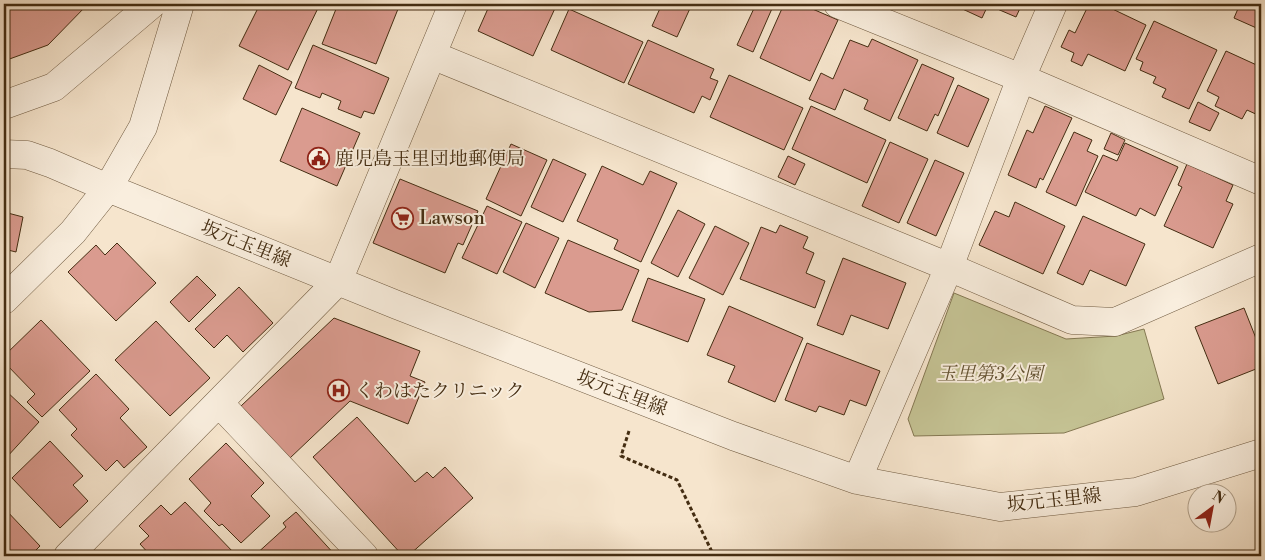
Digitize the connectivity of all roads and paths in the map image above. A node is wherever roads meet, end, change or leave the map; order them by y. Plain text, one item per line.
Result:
1 (152, 4) edge
2 (180, 4) edge
3 (453, 4) edge
4 (838, 4) edge
5 (1053, 4) edge
6 (432, 55) junction
7 (1021, 78) junction
8 (4, 105) edge
9 (4, 154) edge
10 (1261, 181) edge
11 (108, 188) junction
12 (1261, 258) edge
13 (949, 267) junction
14 (338, 281) junction
15 (4, 300) edge
16 (639, 399) junction
17 (219, 403) junction
18 (1261, 453) edge
19 (857, 480) junction
20 (68, 556) edge
21 (364, 556) edge
22 (714, 556) edge

1 - 8 street
2 - 11 street
3 - 6 street
4 - 7 street
5 - 7 street
6 - 13 street
6 - 14 street
7 - 10 street
7 - 13 street
9 - 11 street, 坂元玉里線
11 - 14 street, 坂元玉里線
11 - 15 street
12 - 13 street
13 - 19 street
14 - 16 street, 坂元玉里線
14 - 17 street
16 - 19 street, 坂元玉里線
16 - 22 path
17 - 20 street
17 - 21 street
18 - 19 street, 坂元玉里線

